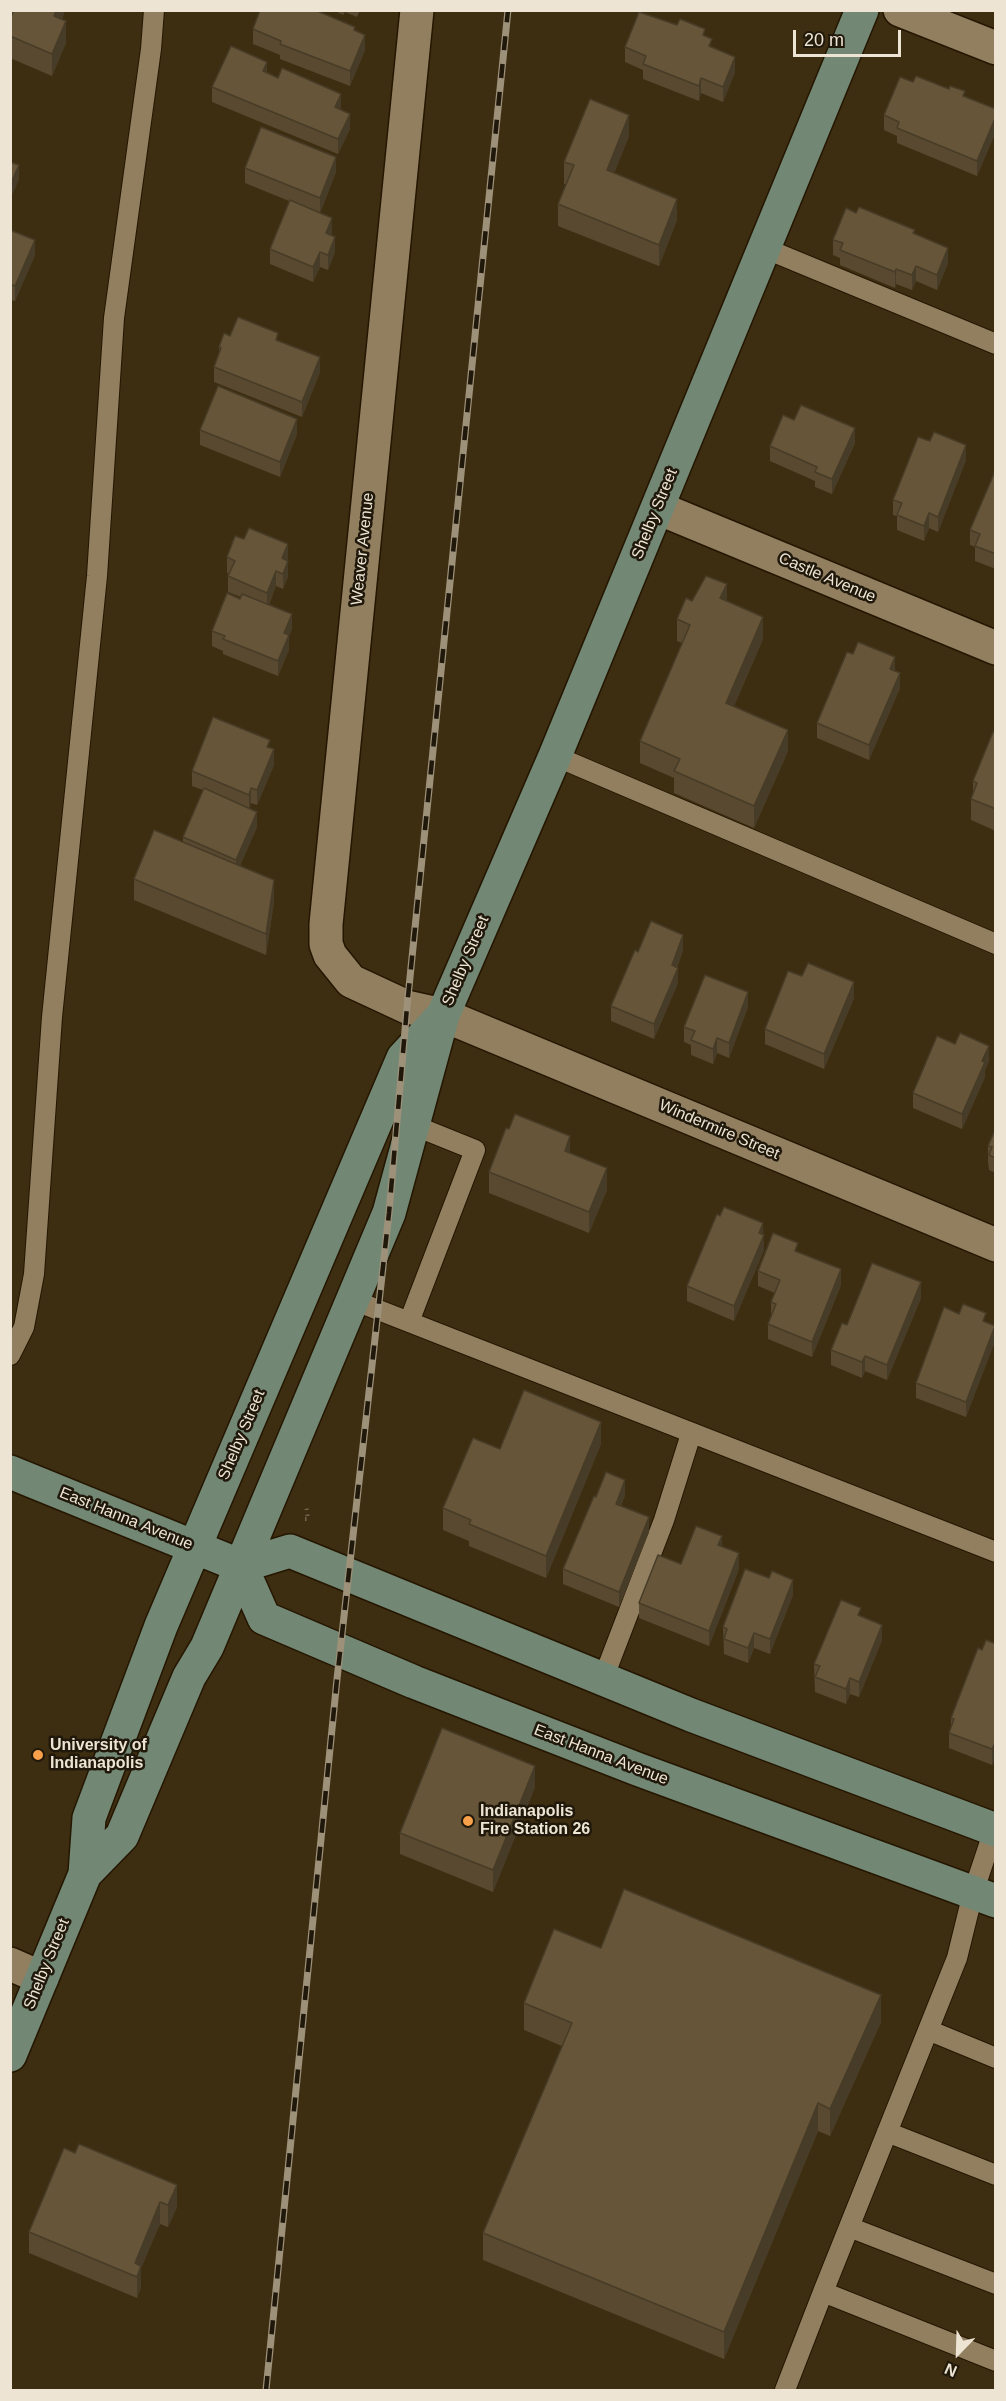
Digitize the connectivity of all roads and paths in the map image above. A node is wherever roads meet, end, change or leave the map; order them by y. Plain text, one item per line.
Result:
1 (153, 10) edge
2 (417, 10) edge
3 (862, 10) edge
4 (900, 10) edge
5 (996, 48) edge
6 (764, 248) junction
7 (996, 344) edge
8 (657, 508) junction
9 (996, 648) edge
10 (555, 756) junction
11 (996, 944) edge
12 (443, 1015) junction
13 (413, 1125) junction
14 (996, 1245) edge
15 (352, 1299) junction
16 (409, 1322) junction
17 (10, 1355) edge
18 (692, 1434) junction
19 (10, 1472) edge
20 (195, 1546) junction
21 (996, 1552) edge
22 (241, 1566) junction
23 (603, 1678) junction
24 (995, 1830) edge
25 (85, 1874) junction
26 (984, 1897) edge
27 (10, 1964) edge
28 (42, 1978) junction
29 (928, 2030) junction
30 (10, 2055) edge
31 (996, 2058) edge
32 (887, 2132) junction
33 (996, 2175) edge
34 (849, 2226) junction
35 (996, 2284) edge
36 (823, 2292) junction
37 (996, 2361) edge
38 (784, 2391) edge

1 - 17 lane
2 - 12 street, Weaver Avenue
3 - 6 main road, Shelby Street
4 - 5 street
6 - 7 lane
6 - 8 main road, Shelby Street
8 - 9 street, Castle Avenue
8 - 10 main road, Shelby Street
10 - 11 lane
10 - 12 main road, Shelby Street
12 - 13 main road, Shelby Street
12 - 14 street, Windermire Street
12 - 20 main road, Shelby Street
13 - 15 main road, Shelby Street
13 - 16 lane
15 - 16 lane
15 - 22 main road, Shelby Street
16 - 18 lane
18 - 21 lane
18 - 23 lane
19 - 20 main road, East Hanna Avenue
20 - 22 main road, East Hanna Avenue
20 - 25 main road, Shelby Street
22 - 23 main road
22 - 25 main road, Shelby Street
22 - 26 main road, East Hanna Avenue
23 - 24 main road
24 - 26 lane
25 - 28 main road, Shelby Street
26 - 29 lane
27 - 28 street
28 - 30 main road, Shelby Street
29 - 31 lane
29 - 32 lane
32 - 33 lane
32 - 34 lane
34 - 35 lane
34 - 36 lane
36 - 37 lane
36 - 38 lane

